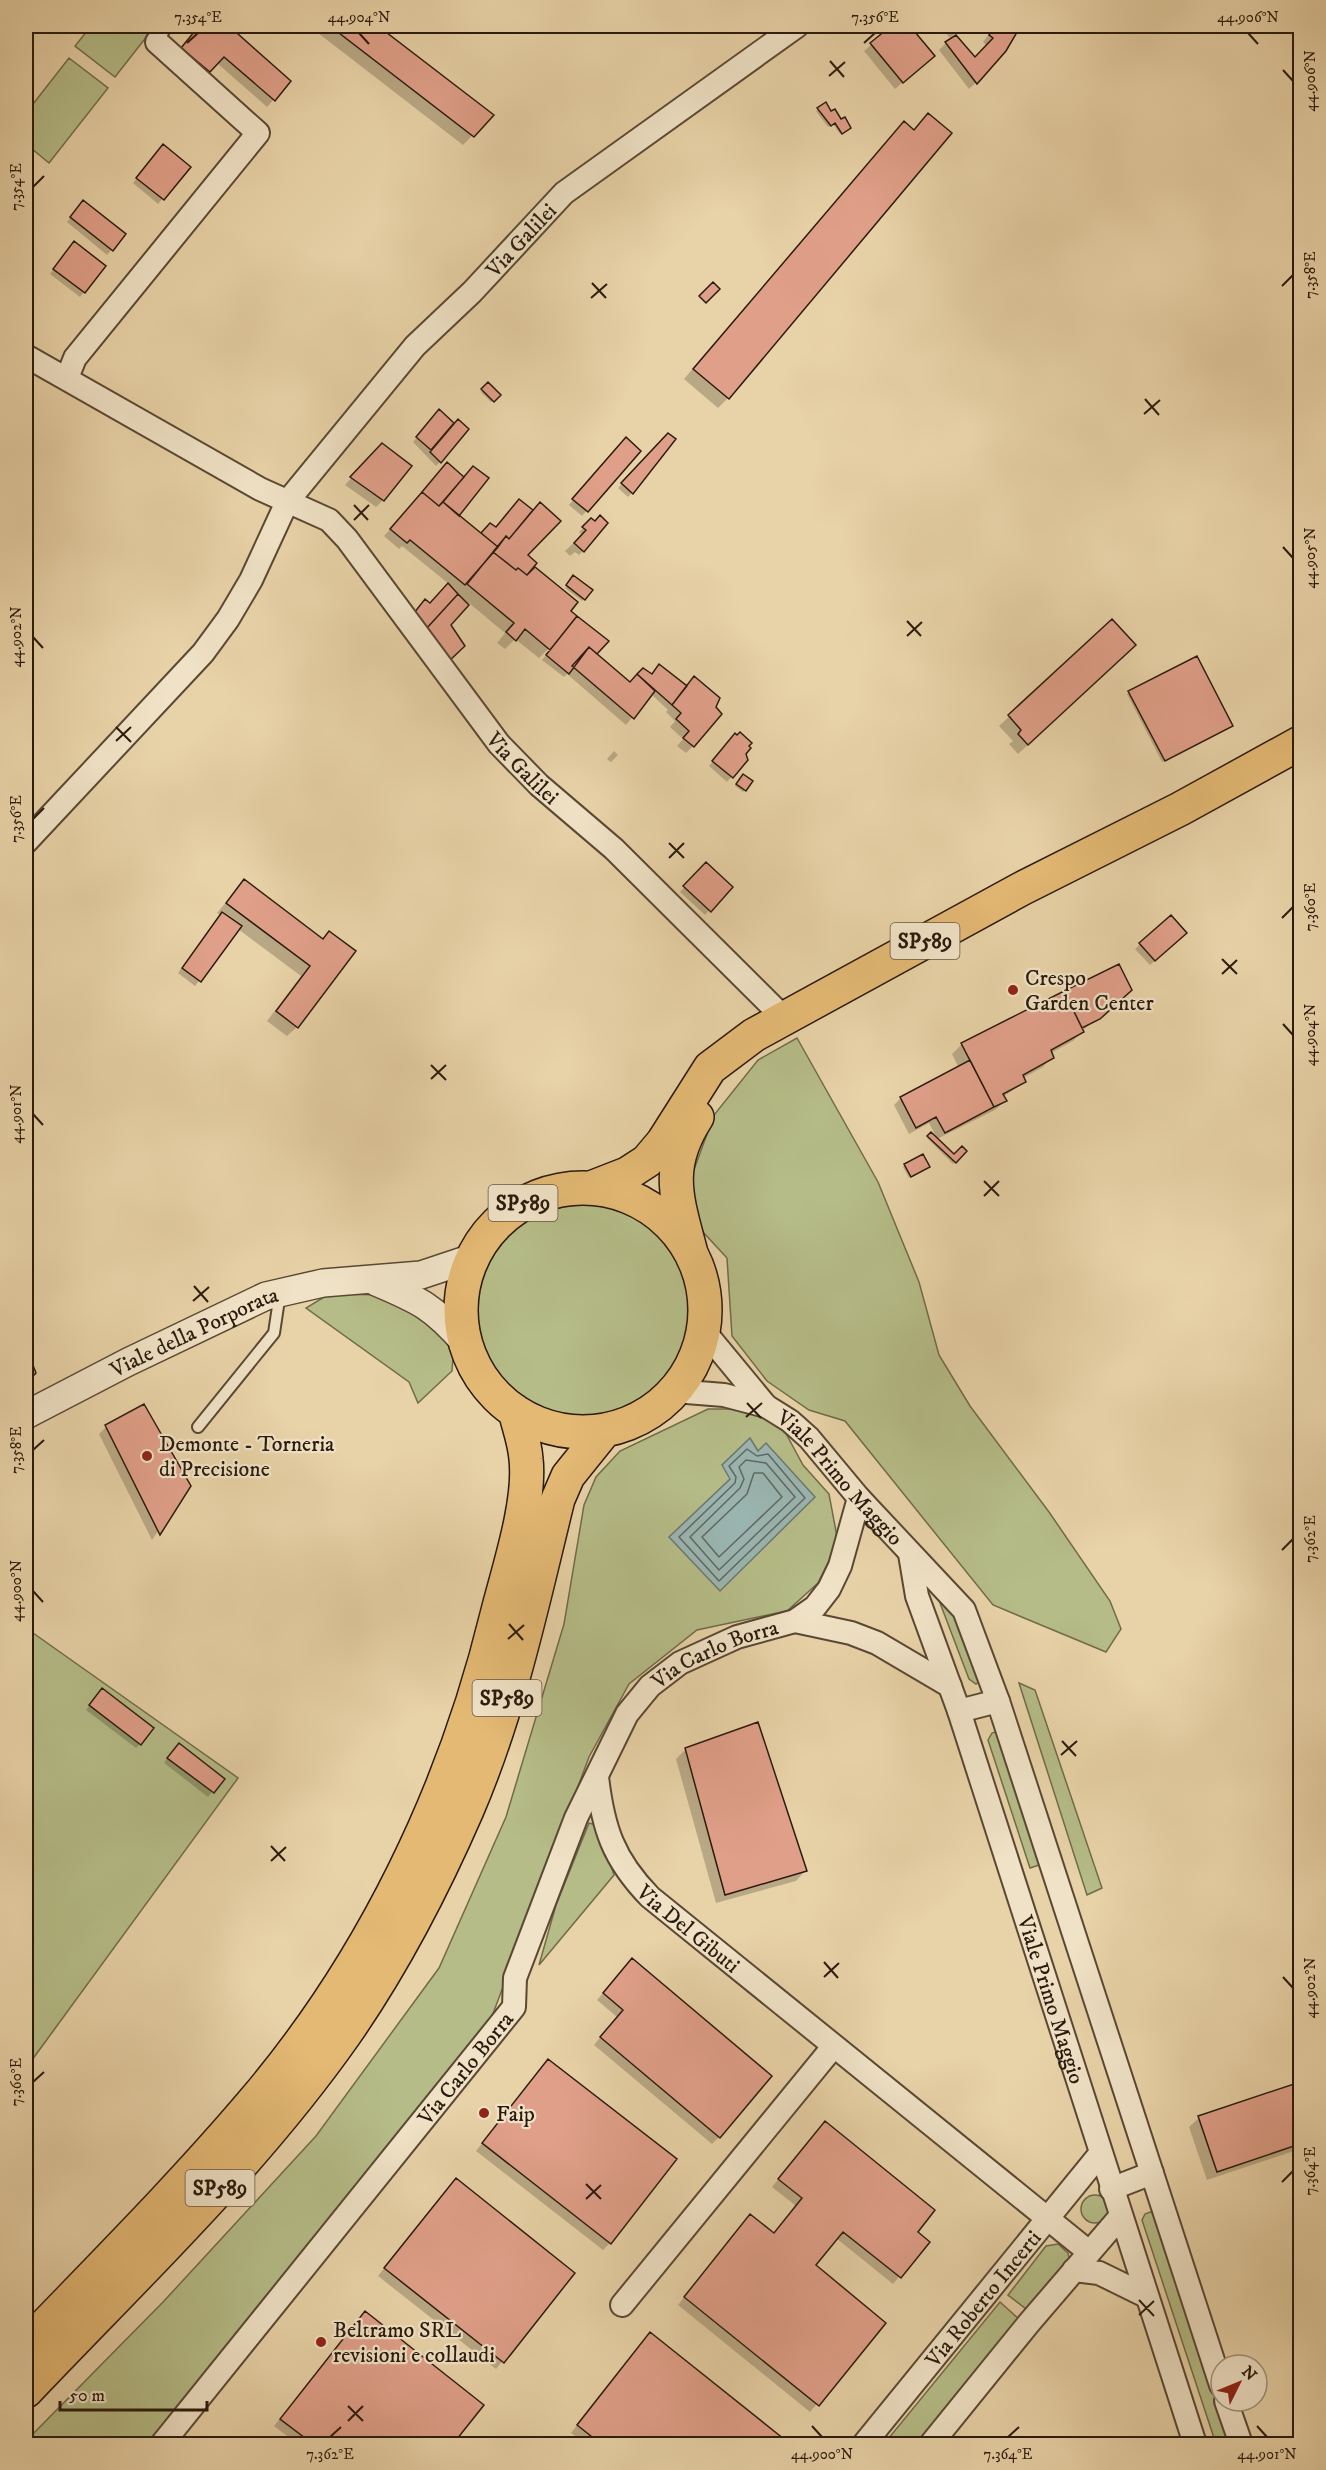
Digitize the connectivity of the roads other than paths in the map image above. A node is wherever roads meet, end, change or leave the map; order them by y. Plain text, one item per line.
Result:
1 (797, 26) edge
2 (769, 33) edge
3 (162, 34) edge
4 (26, 356) edge
5 (67, 378) junction
6 (287, 502) junction
7 (1300, 743) edge
8 (1300, 764) edge
9 (26, 842) edge
10 (784, 1018) junction
11 (591, 1188) junction
12 (691, 1253) junction
13 (472, 1258) junction
14 (372, 1281) junction
15 (280, 1293) junction
16 (704, 1331) junction
17 (465, 1342) junction
18 (674, 1391) junction
19 (766, 1406) junction
20 (515, 1411) junction
21 (26, 1415) edge
22 (198, 1427) dead end
23 (605, 1430) junction
24 (859, 1498) junction
25 (910, 1554) junction
26 (795, 1621) junction
27 (950, 1686) junction
28 (998, 1701) junction
29 (959, 1711) junction
30 (597, 1777) junction
31 (833, 2047) junction
32 (1101, 2154) junction
33 (1152, 2173) junction
34 (1111, 2189) junction
35 (1120, 2217) junction
36 (1047, 2220) junction
37 (1089, 2252) junction
38 (1074, 2270) junction
39 (1146, 2296) junction
40 (622, 2305) dead end
41 (26, 2345) edge
42 (1211, 2353) edge
43 (26, 2391) edge
44 (1230, 2413) edge
45 (162, 2445) edge
46 (864, 2445) edge
47 (931, 2445) edge
48 (1195, 2445) edge
49 (1240, 2445) edge

1 - 2 street, Via Galilei
2 - 6 street, Via Galilei
3 - 5 street
4 - 5 street, Via Galilei
5 - 6 street, Via Galilei
6 - 9 street, Via Galilei
6 - 10 street, Via Galilei
7 - 10 main road, SP589
8 - 12 main road, SP589
10 - 11 main road, SP589
11 - 12 main road, SP589
11 - 13 main road, SP589
12 - 16 main road, SP589
13 - 14 street, Viale della Porporata
13 - 17 main road, SP589
14 - 15 street, Viale della Porporata
14 - 17 street
15 - 21 street, Viale della Porporata
15 - 22 lane
16 - 18 main road, SP589
16 - 19 street
17 - 20 main road, SP589
18 - 19 street
18 - 23 main road, SP589
19 - 24 street, Viale Primo Maggio
20 - 23 main road, SP589
20 - 41 main road, SP589
23 - 43 main road, SP589
24 - 25 street, Viale Primo Maggio
24 - 26 street, Via Carlo Borra
25 - 27 street, Viale Primo Maggio
25 - 28 street, Viale Primo Maggio
26 - 27 street, Via Carlo Borra
26 - 30 street, Via Carlo Borra
27 - 29 street, Viale Primo Maggio
28 - 29 street
28 - 33 street, Viale Primo Maggio
29 - 32 street, Viale Primo Maggio
30 - 31 street, Via Del Gibuti
30 - 45 street, Via Carlo Borra
31 - 36 street, Via Del Gibuti
31 - 40 street
32 - 34 street, Viale Primo Maggio
32 - 36 street, Via Roberto Incerti
33 - 34 street
33 - 42 street, Viale Primo Maggio
34 - 35 street, Viale Primo Maggio
35 - 37 street
35 - 39 street, Viale Primo Maggio
36 - 37 street, Via Del Gibuti
36 - 46 street, Via Roberto Incerti
37 - 38 street
38 - 39 street
38 - 47 street
39 - 48 street, Viale Primo Maggio
44 - 49 street

